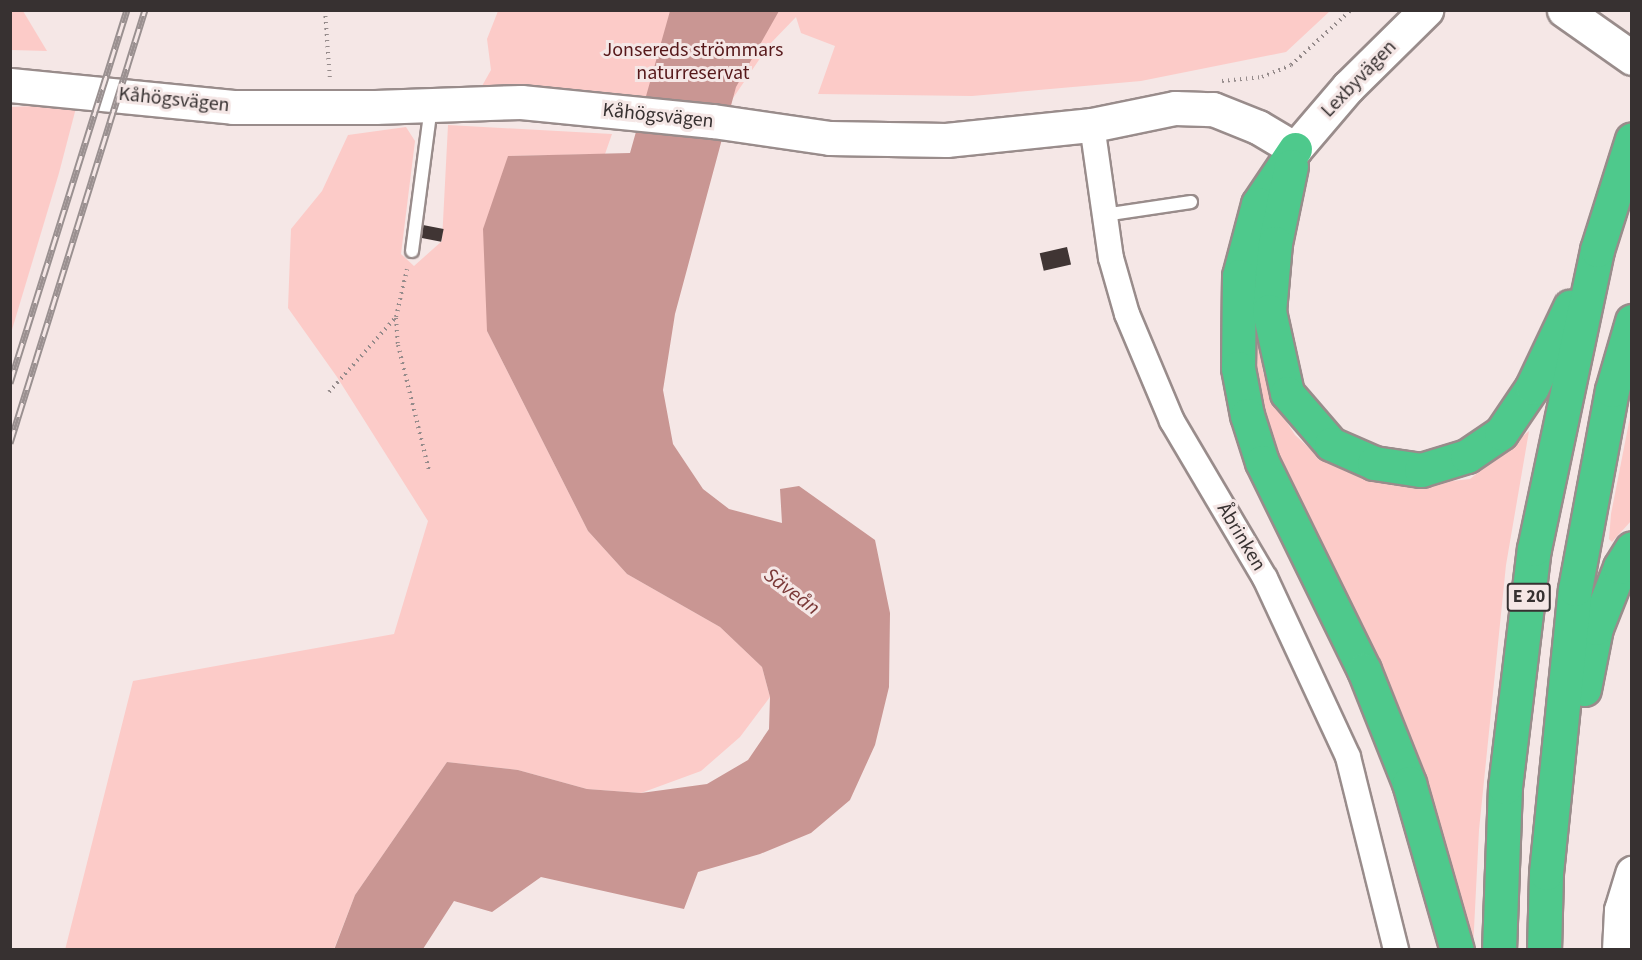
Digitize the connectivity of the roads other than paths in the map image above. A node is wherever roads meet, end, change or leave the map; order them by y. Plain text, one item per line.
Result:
1 (1426, 10) edge
2 (1564, 10) edge
3 (1632, 58) edge
4 (10, 85) edge
5 (431, 104) junction
6 (1092, 125) junction
7 (1630, 142) edge
8 (1295, 149) junction
9 (1191, 202) dead end
10 (1104, 215) junction
11 (1597, 250) junction
12 (412, 251) road end
13 (1632, 321) edge
14 (1632, 548) edge
15 (1546, 873) junction
16 (1632, 873) edge
17 (1396, 950) edge
18 (1457, 950) edge
19 (1499, 950) edge
20 (1544, 950) edge
21 (1620, 950) edge

1 - 8 street, Lexbyvägen
2 - 3 street
4 - 5 street, Kåhögsvägen
5 - 6 street, Kåhögsvägen
5 - 12 lane
6 - 8 street, Kåhögsvägen
6 - 10 street, Åbrinken
7 - 11 highway, E 20
8 - 11 highway
8 - 18 highway
9 - 10 lane
10 - 17 street, Åbrinken
11 - 19 highway, E 20
13 - 15 highway, E 20
14 - 15 highway
15 - 20 highway, E 20
16 - 21 street

